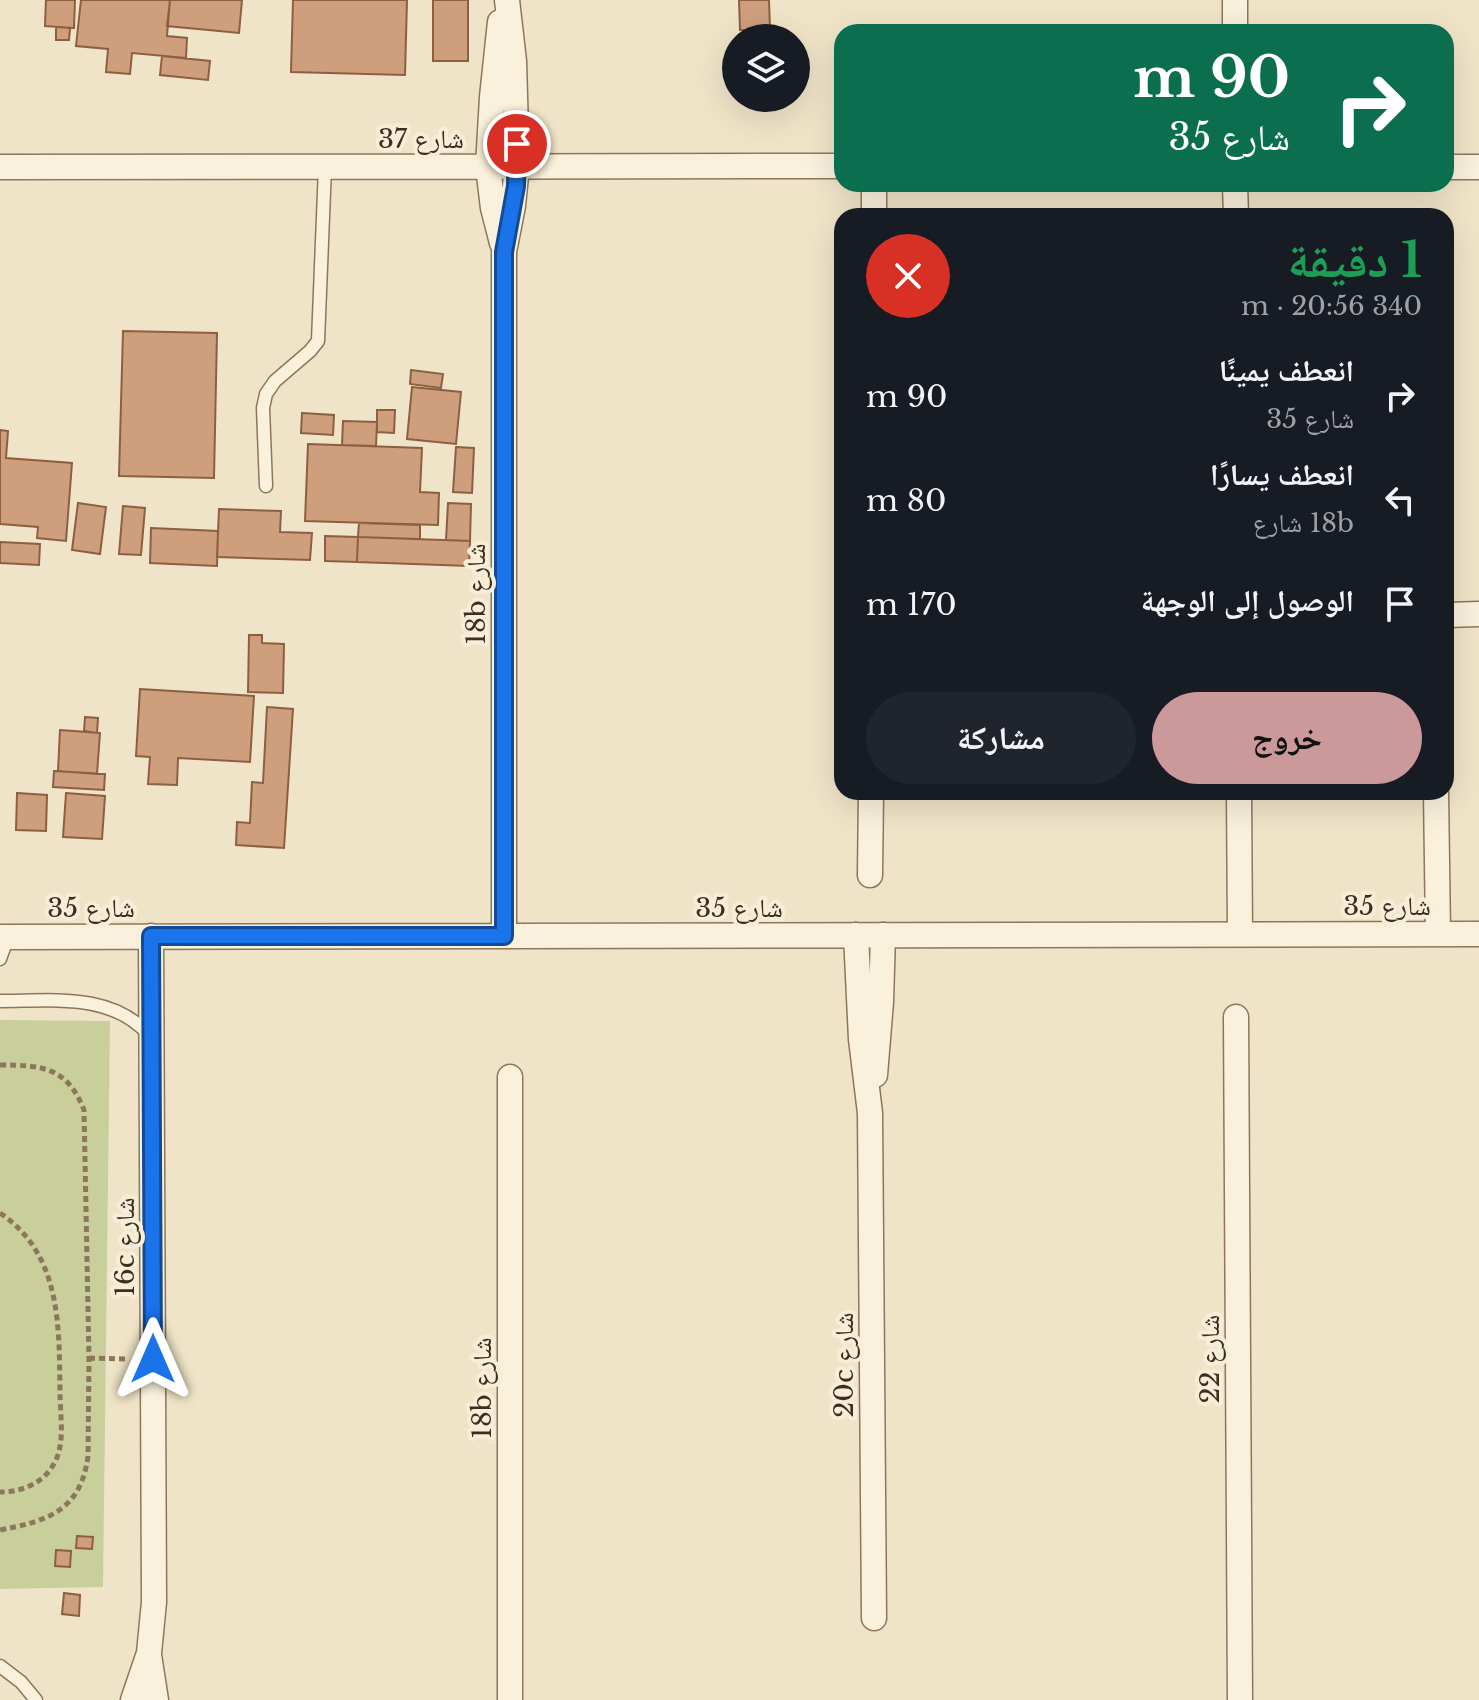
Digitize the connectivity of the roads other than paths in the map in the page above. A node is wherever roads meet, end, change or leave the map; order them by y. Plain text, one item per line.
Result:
1 (505, 0) edge
2 (1235, 0) edge
3 (1235, 24) edge
4 (517, 166) junction
5 (834, 166) edge
6 (0, 167) edge
7 (325, 167) junction
8 (488, 167) junction
9 (1454, 167) edge
10 (1479, 167) edge
11 (504, 252) junction
12 (266, 486) dead end
13 (1479, 614) edge
14 (1454, 615) edge
15 (871, 800) edge
16 (1239, 800) edge
17 (1436, 800) edge
18 (870, 875) dead end
19 (1240, 934) junction
20 (1438, 934) junction
21 (1479, 934) edge
22 (856, 935) junction
23 (883, 935) junction
24 (151, 936) junction
25 (504, 936) junction
26 (3, 944) edge
27 (0, 1001) edge
28 (1236, 1017) dead end
29 (152, 1037) junction
30 (510, 1077) dead end
31 (870, 1113) junction
32 (874, 1618) dead end
33 (149, 1653) junction
34 (0, 1666) edge
35 (36, 1700) edge
36 (133, 1700) edge
37 (156, 1700) edge
38 (510, 1700) edge
39 (1240, 1700) edge

1 - 4 street, 18b شارع
1 - 8 street, 18b شارع
2 - 3 street
4 - 5 street, شارع 37
4 - 8 street, شارع 37
4 - 11 street, 18b شارع
6 - 7 street, شارع 37
7 - 8 street, شارع 37
7 - 12 lane
8 - 11 street, 18b شارع
9 - 10 street
11 - 25 street, 18b شارع
13 - 14 street
15 - 18 street
16 - 19 street
17 - 20 street
19 - 20 street, شارع 35
19 - 23 street, شارع 35
20 - 21 street, شارع 35
22 - 23 street, شارع 35
22 - 25 street, شارع 35
22 - 31 street, 20c شارع
23 - 31 street, 20c شارع
24 - 25 street, شارع 35
24 - 26 street, شارع 35
24 - 29 street, 16c شارع
27 - 29 lane
28 - 39 street, شارع 22
29 - 33 street, 16c شارع
30 - 38 street, 18b شارع
31 - 32 street, 20c شارع
33 - 36 street, 16c شارع
33 - 37 street, 16c شارع
34 - 35 lane

